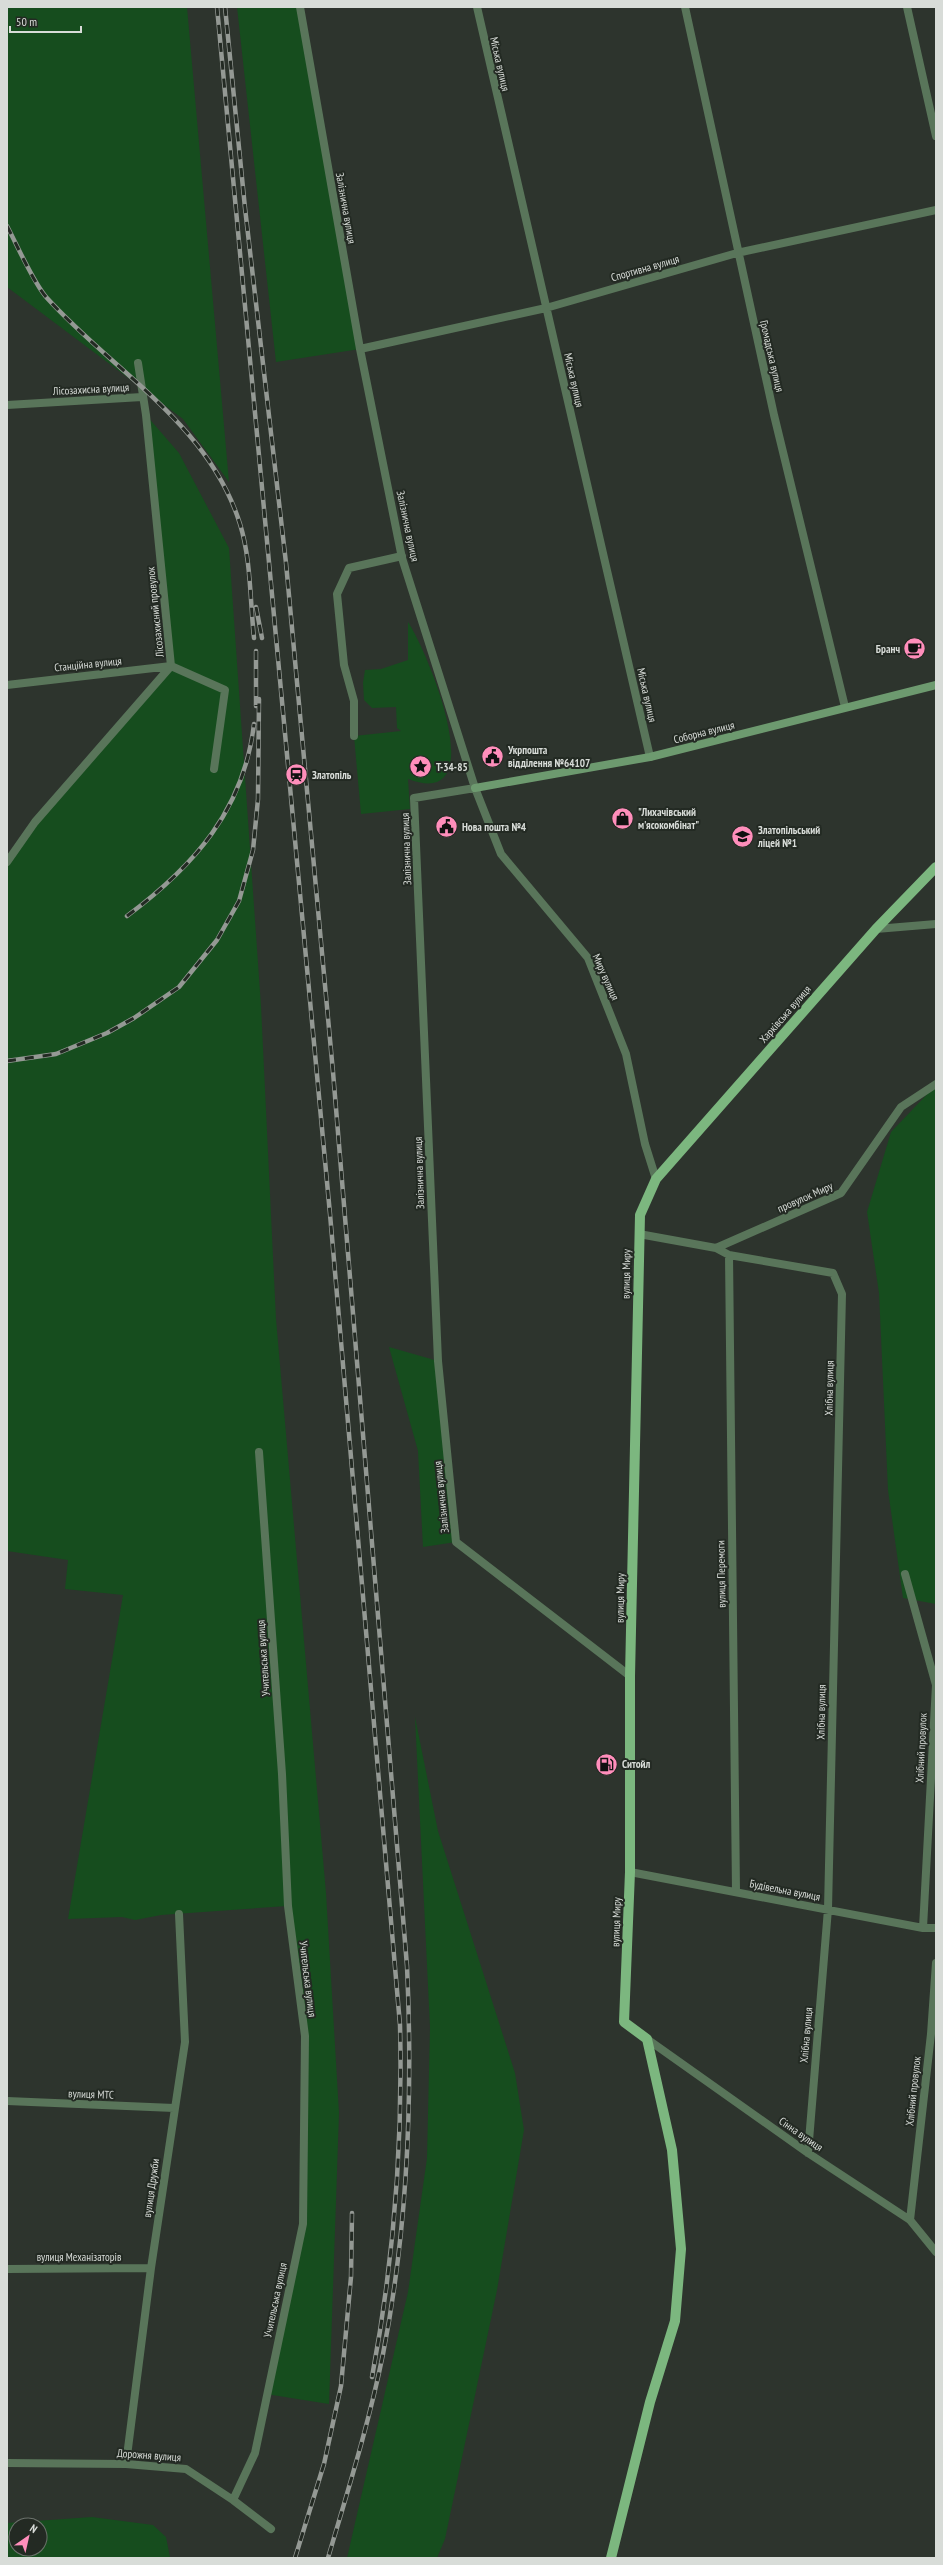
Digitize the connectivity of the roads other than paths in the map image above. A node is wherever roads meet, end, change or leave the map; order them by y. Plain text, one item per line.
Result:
1 (300, 7) edge
2 (477, 7) edge
3 (685, 7) edge
4 (907, 7) edge
5 (936, 136) edge
6 (936, 210) edge
7 (737, 253) junction
8 (546, 308) junction
9 (360, 349) junction
10 (138, 363) dead end
11 (142, 397) junction
12 (7, 405) edge
13 (402, 556) junction
14 (171, 666) junction
15 (936, 684) edge
16 (7, 685) edge
17 (845, 708) junction
18 (354, 736) dead end
19 (650, 757) junction
20 (214, 769) dead end
21 (475, 788) junction
22 (7, 862) edge
23 (936, 867) edge
24 (936, 924) edge
25 (876, 929) junction
26 (936, 1084) edge
27 (656, 1179) junction
28 (639, 1234) junction
29 (716, 1248) junction
30 (729, 1255) junction
31 (259, 1452) dead end
32 (906, 1574) dead end
33 (630, 1676) junction
34 (630, 1872) junction
35 (736, 1892) junction
36 (828, 1909) junction
37 (179, 1914) dead end
38 (923, 1928) junction
39 (936, 1928) edge
40 (936, 1963) edge
41 (647, 2039) junction
42 (7, 2101) edge
43 (174, 2108) junction
44 (808, 2153) junction
45 (910, 2220) junction
46 (936, 2252) edge
47 (150, 2268) junction
48 (7, 2269) edge
49 (7, 2463) edge
50 (126, 2464) junction
51 (233, 2500) junction
52 (271, 2529) dead end
53 (611, 2558) edge

1 - 9 street, Залізнична вулиця
2 - 8 street, Міська вулиця
3 - 7 street, Громадська вулиця
4 - 5 street
6 - 7 street, Спортивна вулиця
7 - 8 street, Спортивна вулиця
7 - 17 street, Громадська вулиця
8 - 9 street, Спортивна вулиця
8 - 19 street, Міська вулиця
9 - 13 street, Залізнична вулиця
10 - 11 street, Лісозахисна вулиця
11 - 12 street, Лісозахисна вулиця
11 - 14 street, Лісозахисний провулок
13 - 18 street
13 - 21 street, Залізнична вулиця
14 - 16 street, Станційна вулиця
14 - 20 street
14 - 22 street, Лісозахисний провулок
15 - 17 street, Соборна вулиця
17 - 19 street, Соборна вулиця
19 - 21 street, Соборна вулиця
21 - 27 street, Миру вулиця
21 - 33 street, Залізнична вулиця
23 - 25 main road, Харківська вулиця
24 - 25 street
25 - 27 main road, Харківська вулиця
26 - 29 street, провулок Миру
27 - 28 main road, вулиця Миру
28 - 29 street
28 - 33 main road, вулиця Миру
29 - 30 street
30 - 35 street, вулиця Перемоги
30 - 36 street, Хлібна вулиця
31 - 51 street, Учительська вулиця
32 - 38 street, Хлібний провулок
33 - 34 main road, вулиця Миру
34 - 35 street, Будівельна вулиця
34 - 41 main road, вулиця Миру
35 - 36 street, Будівельна вулиця
36 - 38 street, Будівельна вулиця
36 - 44 street, Хлібна вулиця
37 - 43 street, вулиця Дружби
38 - 39 street, Будівельна вулиця
40 - 45 street, Хлібний провулок
41 - 44 street, Сінна вулиця
41 - 53 main road
42 - 43 street, вулиця МТС
43 - 47 street, вулиця Дружби
44 - 45 street, Сінна вулиця
45 - 46 street, Сінна вулиця
47 - 48 street, вулиця Механізаторів
47 - 50 street, вулиця Дружби
49 - 50 street, Дорожня вулиця
50 - 51 street, Дорожня вулиця
51 - 52 street, Дорожня вулиця

